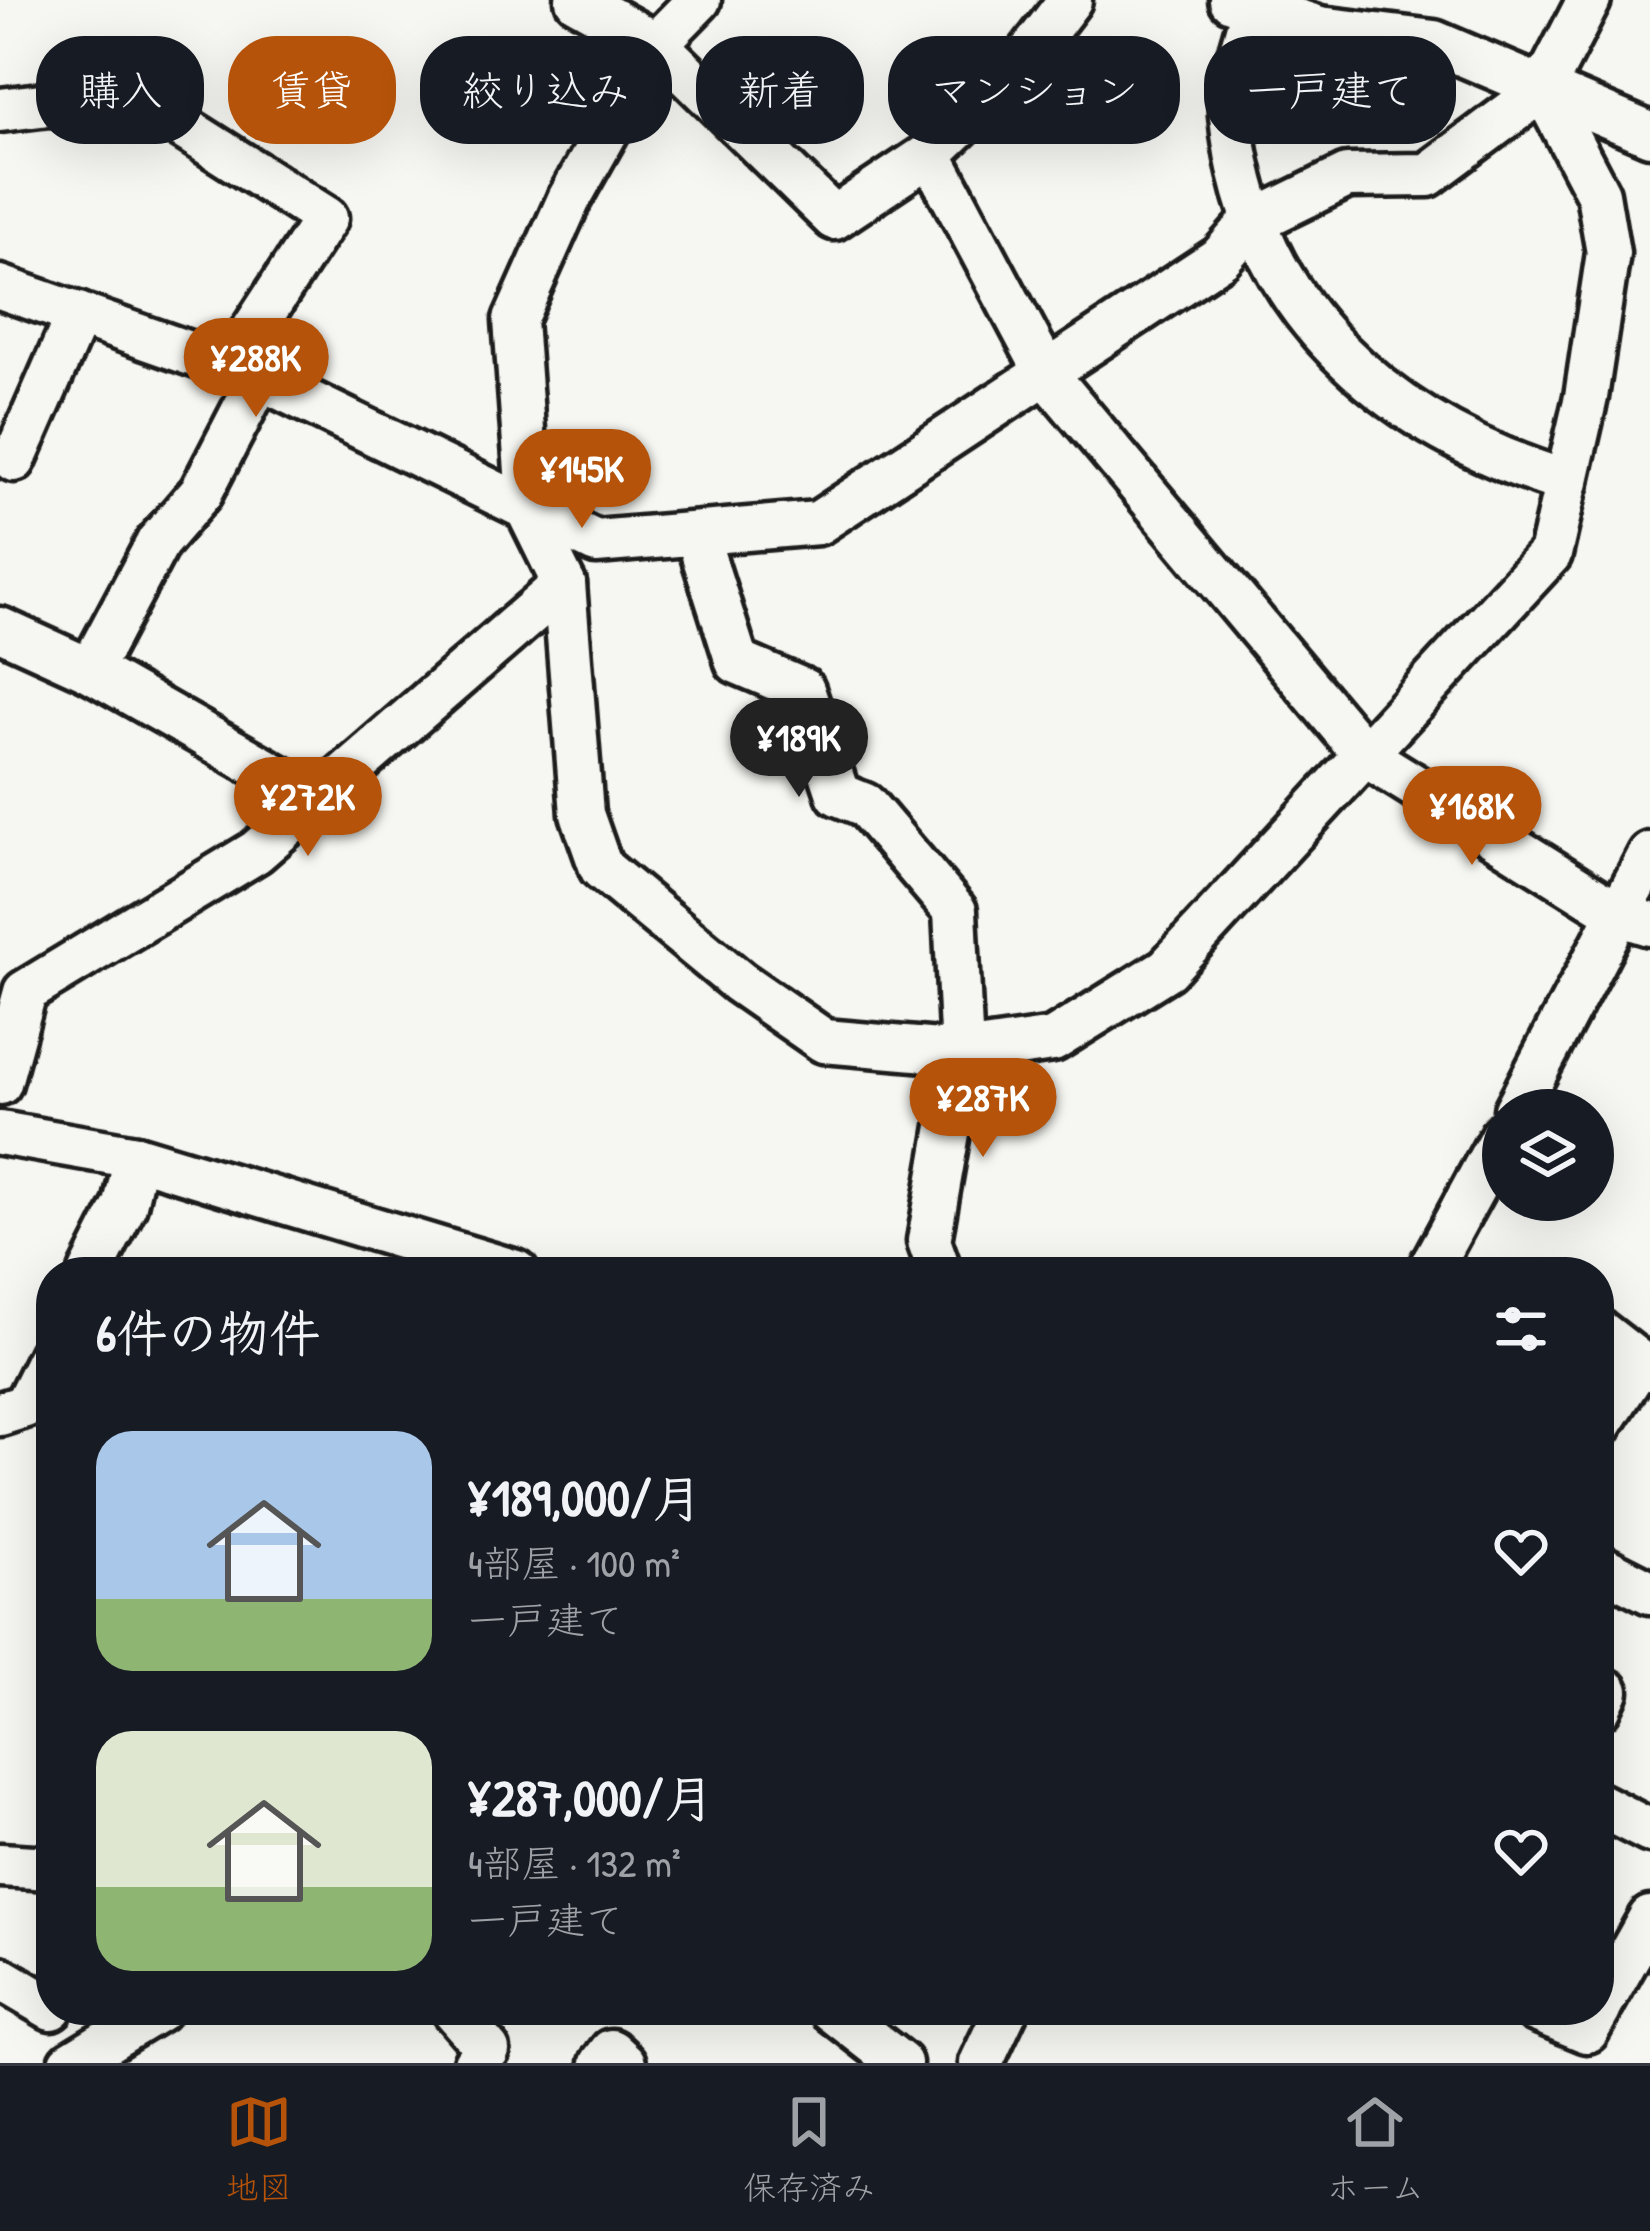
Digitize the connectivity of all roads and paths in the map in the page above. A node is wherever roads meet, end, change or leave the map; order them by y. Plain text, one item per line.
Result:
1 (577, 0) edge
2 (699, 0) edge
3 (1070, 0) edge
4 (1588, 0) edge
5 (1242, 4) edge
6 (642, 36) edge
7 (664, 36) edge
8 (672, 60) edge
9 (1543, 89) junction
10 (0, 110) edge
11 (1650, 134) edge
12 (600, 144) edge
13 (930, 154) junction
14 (1251, 223) junction
15 (0, 287) edge
16 (78, 314) junction
17 (244, 372) junction
18 (1048, 376) junction
19 (14, 460) dead end
20 (1567, 482) junction
21 (530, 513) junction
22 (697, 536) junction
23 (564, 584) junction
24 (0, 628) edge
25 (90, 670) junction
26 (1365, 755) junction
27 (317, 799) junction
28 (1650, 854) edge
29 (1635, 920) edge
30 (962, 1053) junction
31 (3, 1062) edge
32 (1529, 1089) edge
33 (0, 1133) edge
34 (136, 1157) junction
35 (1482, 1173) edge
36 (99, 1257) edge
37 (466, 1257) edge
38 (935, 1257) edge
39 (1437, 1257) edge
40 (1614, 1342) edge
41 (1645, 1366) edge
42 (36, 1384) edge
43 (1614, 1407) edge
44 (0, 1414) edge
45 (1614, 1574) edge
46 (1650, 1592) edge
47 (1614, 1813) edge
48 (1650, 1831) edge
49 (0, 1865) edge
50 (36, 1867) edge
51 (1650, 1918) edge
52 (0, 1978) edge
53 (1614, 1983) edge
54 (36, 1999) edge
55 (65, 2025) edge
56 (133, 2025) edge
57 (466, 2025) edge
58 (851, 2025) edge
59 (999, 2025) edge
60 (88, 2052) edge
61 (475, 2063) edge
62 (602, 2063) edge
63 (624, 2063) edge
64 (900, 2063) edge
65 (981, 2063) edge

1 - 6 street
2 - 7 street
3 - 13 street
4 - 9 street
5 - 9 street
5 - 14 street
8 - 13 street
9 - 11 street
9 - 14 street
9 - 20 street
10 - 17 street
12 - 21 street
13 - 18 street
14 - 18 street
14 - 20 street
15 - 16 street
16 - 17 street
16 - 19 street
17 - 21 street
17 - 25 street
18 - 22 street
18 - 26 street
20 - 26 street
21 - 22 street
21 - 23 street
22 - 30 street
23 - 27 street
23 - 30 street
24 - 25 street
25 - 27 street
26 - 29 street
26 - 30 street
27 - 31 street
28 - 29 street
29 - 32 street
30 - 38 street
33 - 34 street
34 - 36 street
34 - 37 street
35 - 39 street
40 - 41 street
41 - 43 street
42 - 44 street
45 - 46 street
47 - 48 street
49 - 50 street
51 - 53 street
52 - 54 street
55 - 60 street
56 - 60 street
57 - 61 street
58 - 64 street
59 - 65 street
62 - 63 street

